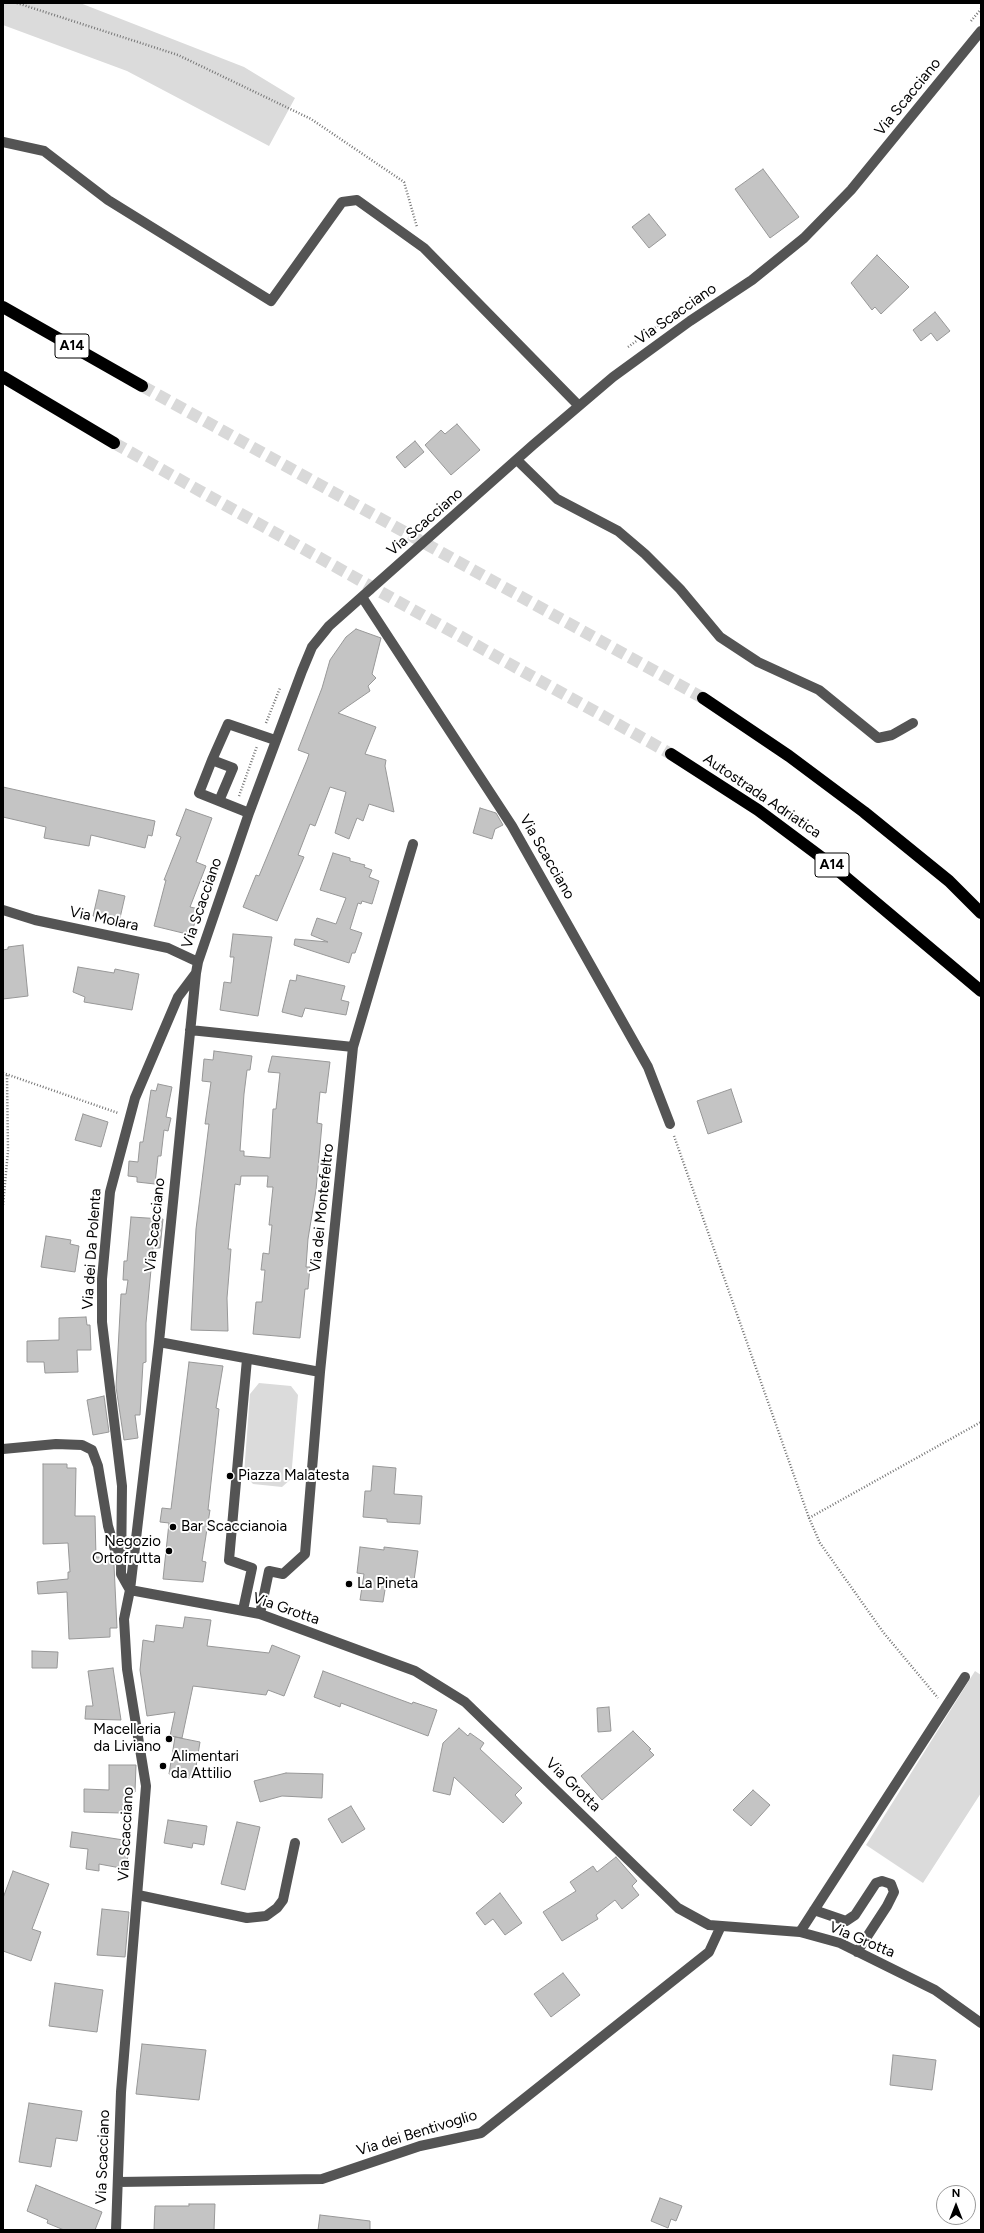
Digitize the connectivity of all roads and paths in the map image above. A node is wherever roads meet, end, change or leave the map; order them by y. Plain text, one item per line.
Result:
1 (17, 3) edge
2 (981, 31) edge
3 (3, 142) edge
4 (424, 248) junction
5 (3, 306) edge
6 (3, 377) edge
7 (142, 386) tunnel mouth
8 (579, 406) junction
9 (114, 443) tunnel mouth
10 (517, 460) junction
11 (362, 597) junction
12 (703, 698) tunnel mouth
13 (913, 723) dead end
14 (275, 740) junction
15 (671, 754) tunnel mouth
16 (212, 760) junction
17 (219, 801) junction
18 (249, 813) junction
19 (413, 844) dead end
20 (3, 910) edge
21 (981, 913) edge
22 (198, 962) junction
23 (196, 973) junction
24 (981, 991) edge
25 (190, 1030) junction
26 (353, 1047) junction
27 (3, 1073) edge
28 (7, 1075) junction
29 (130, 1117) junction
30 (670, 1124) joint
31 (3, 1204) edge
32 (159, 1342) junction
33 (247, 1359) junction
34 (320, 1372) junction
35 (981, 1422) edge
36 (3, 1449) edge
37 (809, 1518) junction
38 (121, 1574) junction
39 (130, 1590) junction
40 (244, 1610) junction
41 (260, 1614) junction
42 (965, 1677) dead end
43 (946, 1707) junction
44 (295, 1843) dead end
45 (138, 1895) junction
46 (814, 1910) junction
47 (721, 1926) junction
48 (800, 1932) junction
49 (857, 1952) junction
50 (981, 2023) edge
51 (118, 2182) junction
52 (116, 2230) edge

1 - 4 path
2 - 8 street, Via Scacciano
3 - 4 street
4 - 8 street
5 - 7 highway, A14
6 - 9 highway
8 - 10 street, Via Scacciano
10 - 11 street, Via Scacciano
10 - 13 street
11 - 14 street, Via Scacciano
11 - 30 street, Via Scacciano
12 - 21 highway
14 - 16 street
14 - 18 street, Via Scacciano
15 - 24 highway, Autostrada Adriatica / A14
16 - 17 street
16 - 17 street
17 - 18 street
18 - 22 street, Via Scacciano
19 - 26 street, Via dei Montefeltro
20 - 22 street, Via Molara
22 - 23 street, Via Scacciano
23 - 25 street, Via Scacciano
23 - 29 street, Via dei Da Polenta
25 - 26 street
25 - 32 street, Via Scacciano
26 - 34 street, Via dei Montefeltro
27 - 28 path
28 - 29 path
28 - 31 path
29 - 38 street, Via dei Da Polenta
30 - 37 path
32 - 33 street
32 - 39 street, Via Scacciano
33 - 34 street
33 - 40 street
34 - 41 street
35 - 37 path
36 - 38 street
37 - 43 path
38 - 39 street
39 - 40 street, Via Grotta
39 - 45 street, Via Scacciano
40 - 41 street, Via Grotta
41 - 47 street, Via Grotta
42 - 43 street
43 - 46 street
44 - 45 street, Via Scacciano
45 - 51 street, Via Scacciano
46 - 48 street
46 - 49 street
47 - 48 street, Via Grotta
47 - 51 street, Via dei Bentivoglio
48 - 49 street, Via Grotta
49 - 50 street, Via Grotta
51 - 52 street, Via Scacciano

